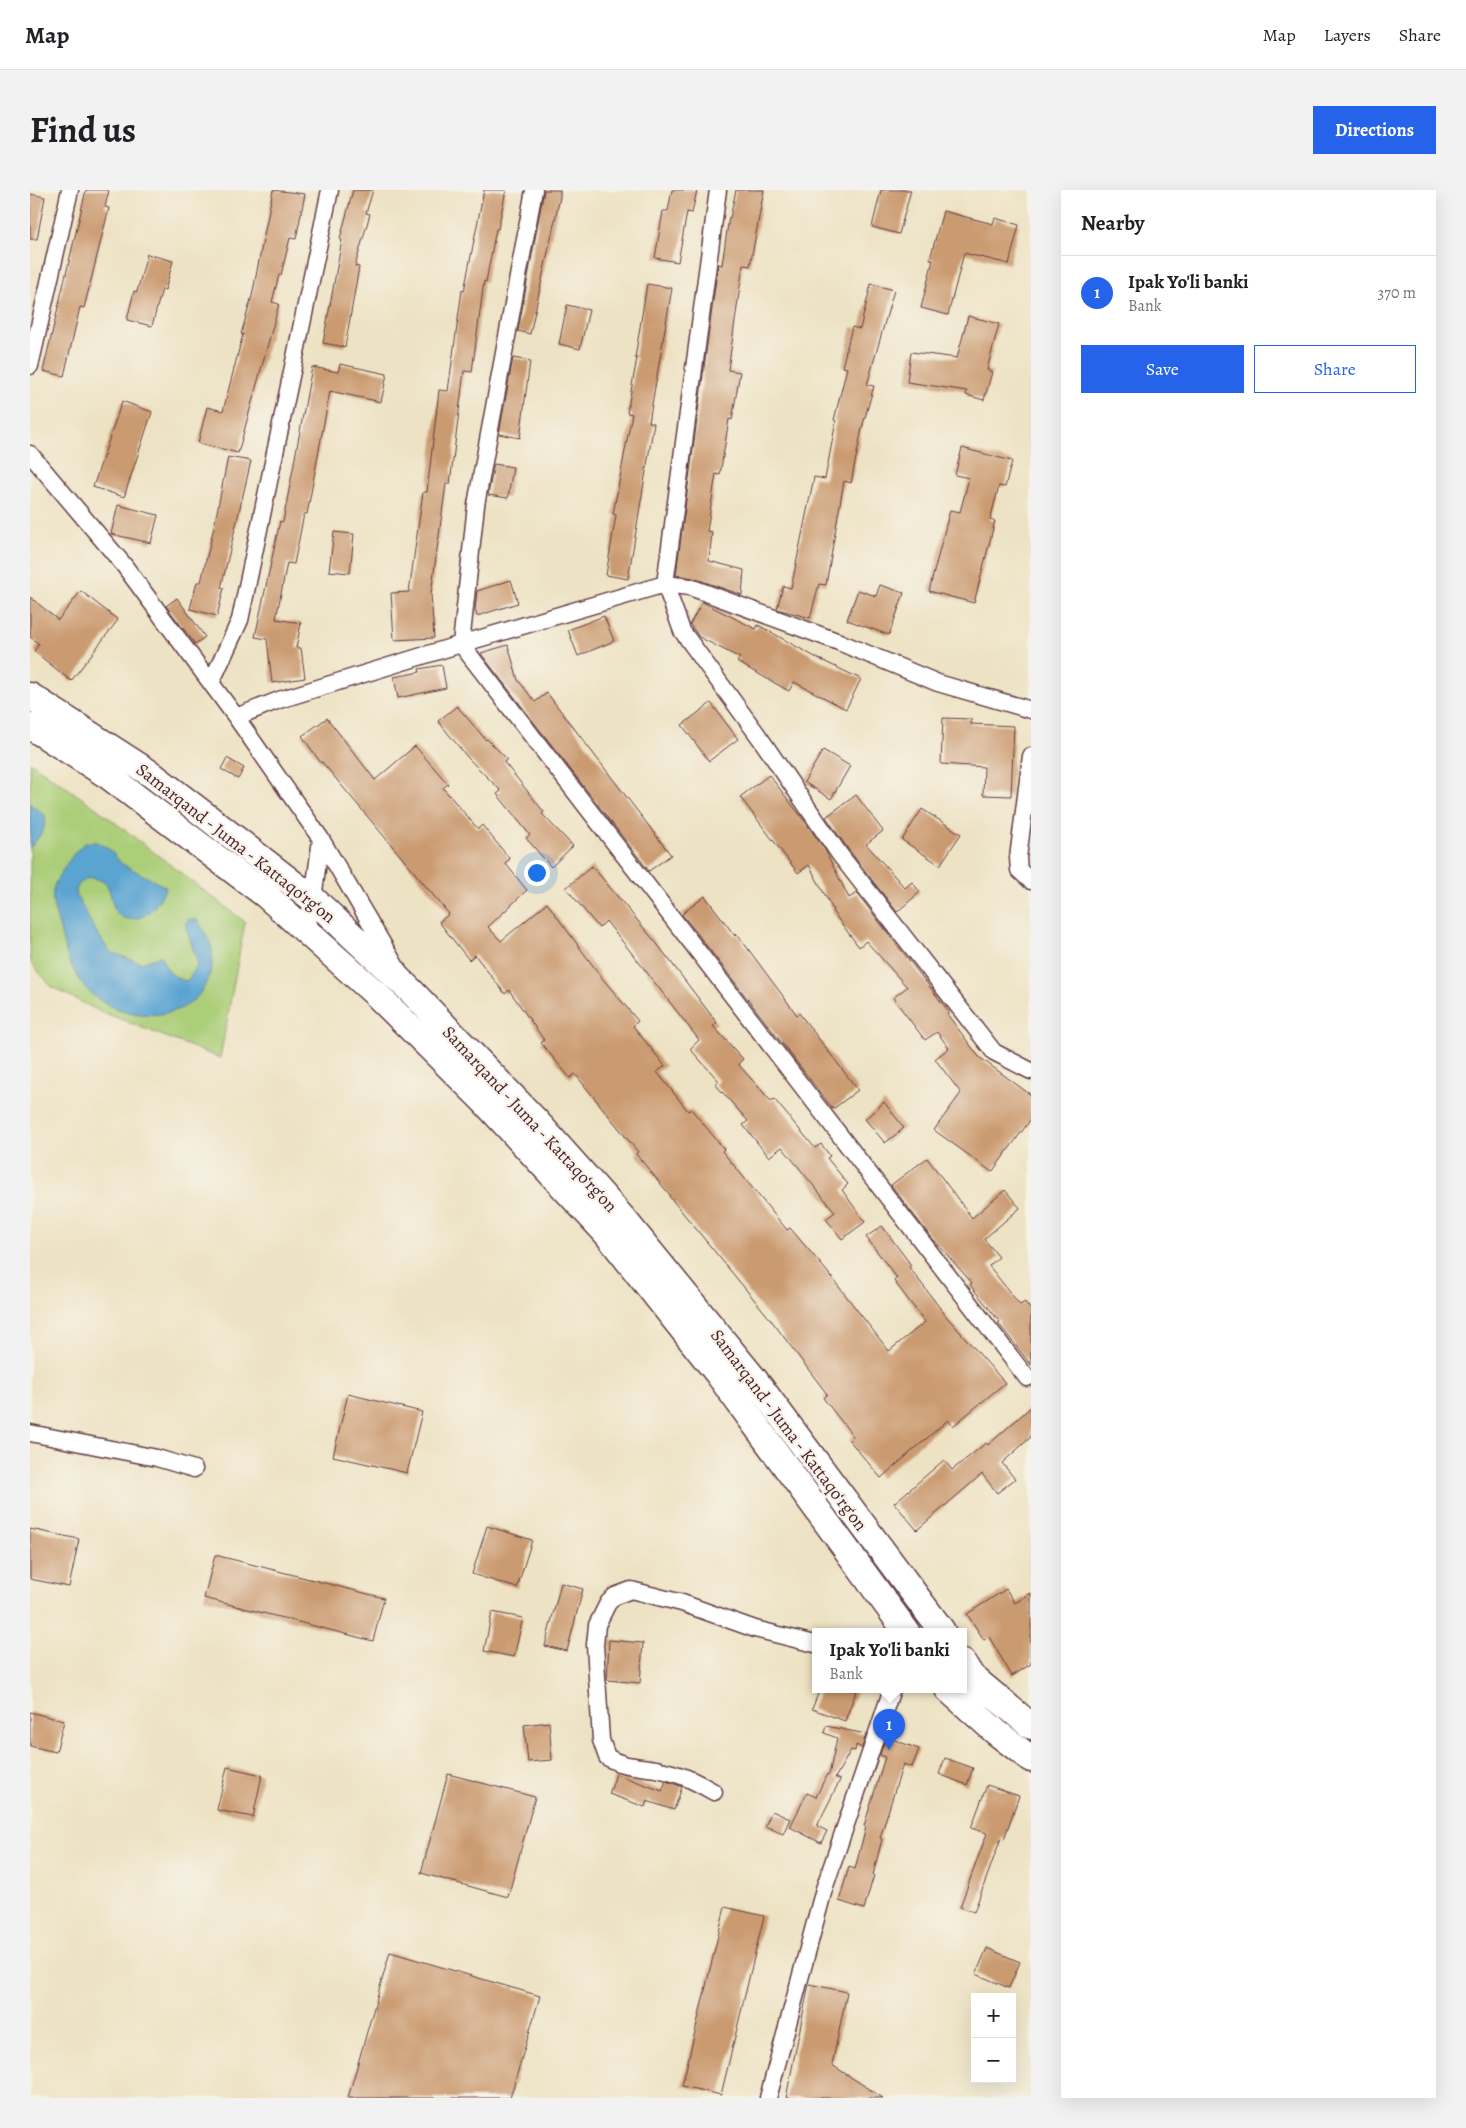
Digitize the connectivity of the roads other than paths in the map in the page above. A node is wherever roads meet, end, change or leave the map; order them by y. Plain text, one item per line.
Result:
1 (70, 190) edge
2 (330, 190) edge
3 (534, 190) edge
4 (718, 190) edge
5 (30, 366) edge
6 (30, 454) edge
7 (665, 584) junction
8 (461, 644) junction
9 (211, 683) junction
10 (30, 696) edge
11 (1031, 710) edge
12 (236, 716) junction
13 (30, 726) edge
14 (1031, 756) edge
15 (320, 839) junction
16 (1031, 881) edge
17 (313, 899) junction
18 (305, 930) junction
19 (411, 991) junction
20 (1031, 1071) edge
21 (1027, 1378) dead end
22 (30, 1433) edge
23 (194, 1469) dead end
24 (904, 1628) edge
25 (935, 1628) edge
26 (812, 1643) edge
27 (967, 1670) edge
28 (891, 1693) edge
29 (952, 1693) edge
30 (1030, 1725) edge
31 (1031, 1759) edge
32 (714, 1792) dead end
33 (768, 2098) edge

1 - 5 street
2 - 9 street
3 - 8 street
4 - 7 street
6 - 9 street
7 - 8 street
7 - 11 street
7 - 20 street
8 - 12 street
8 - 21 street
9 - 12 street
10 - 17 main road, Samarqand - Juma - Kattaqo‘rg‘on
12 - 15 street
13 - 18 main road, Samarqand - Juma - Kattaqo‘rg‘on
14 - 16 street
15 - 17 street
15 - 19 street
17 - 18 street
17 - 19 main road, Samarqand - Juma - Kattaqo‘rg‘on
18 - 24 main road, Samarqand - Juma - Kattaqo‘rg‘on
19 - 25 main road, Samarqand - Juma - Kattaqo‘rg‘on
22 - 23 street
26 - 32 street
27 - 30 main road
28 - 33 street
29 - 31 main road

